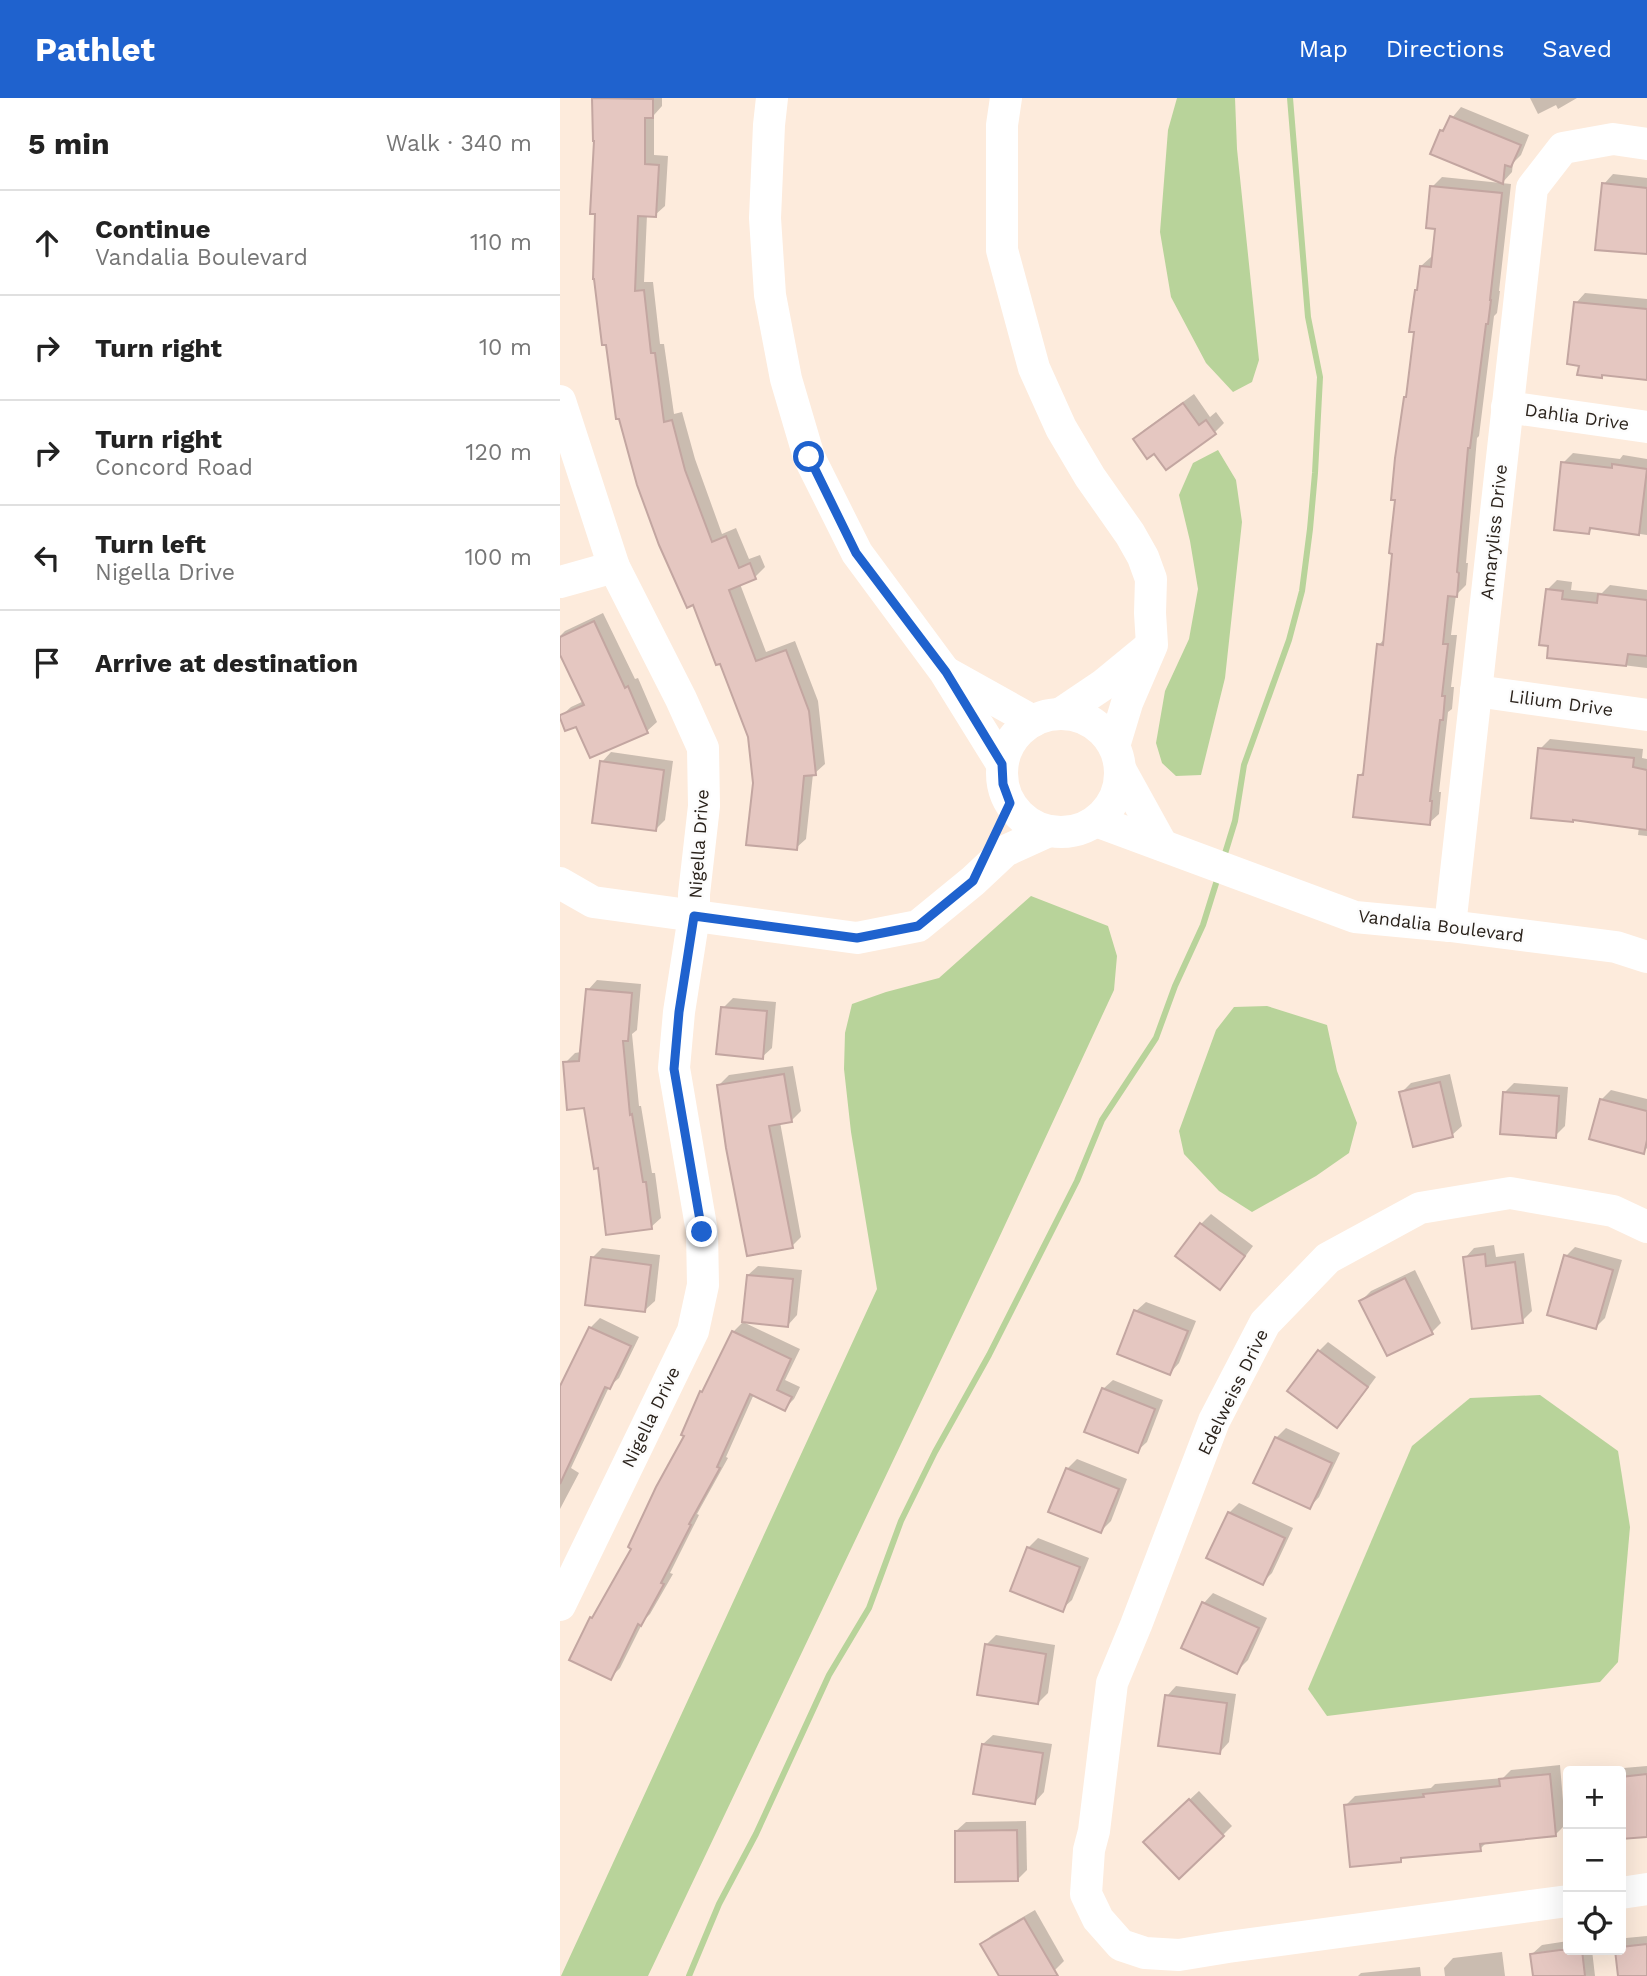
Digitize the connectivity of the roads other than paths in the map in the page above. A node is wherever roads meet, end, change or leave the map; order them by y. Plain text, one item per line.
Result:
1 (772, 98) edge
2 (1006, 98) edge
3 (1647, 144) edge
4 (560, 401) edge
5 (1507, 407) junction
6 (1647, 427) edge
7 (614, 567) junction
8 (560, 582) edge
9 (1152, 645) junction
10 (946, 672) junction
11 (1476, 691) junction
12 (1647, 715) edge
13 (1047, 717) junction
14 (1117, 758) junction
15 (1002, 764) junction
16 (1010, 803) junction
17 (1096, 821) junction
18 (1048, 831) junction
19 (1162, 845) junction
20 (973, 881) junction
21 (560, 883) edge
22 (694, 916) junction
23 (1450, 926) junction
24 (1647, 957) edge
25 (1647, 1227) edge
26 (564, 1585) edge
27 (1647, 1889) edge
28 (1626, 1892) edge
29 (1563, 1902) edge

1 - 10 street
2 - 9 street
3 - 5 street, Amaryliss Drive
4 - 7 street, Nigella Drive
5 - 6 street, Dahlia Drive
5 - 11 street, Amaryliss Drive
7 - 8 street
7 - 22 street, Nigella Drive
9 - 13 street
9 - 14 street
10 - 13 street
10 - 15 street
11 - 12 street, Lilium Drive
11 - 23 street, Amaryliss Drive
13 - 14 street
13 - 15 street
14 - 17 street
14 - 19 street
15 - 16 street
16 - 18 street
16 - 20 street
17 - 18 street
17 - 19 street, Vandalia Boulevard
18 - 20 street
19 - 23 street, Vandalia Boulevard
20 - 22 street
21 - 22 street
22 - 26 street, Nigella Drive
23 - 24 street, Vandalia Boulevard
25 - 29 street, Edelweiss Drive
27 - 28 street

